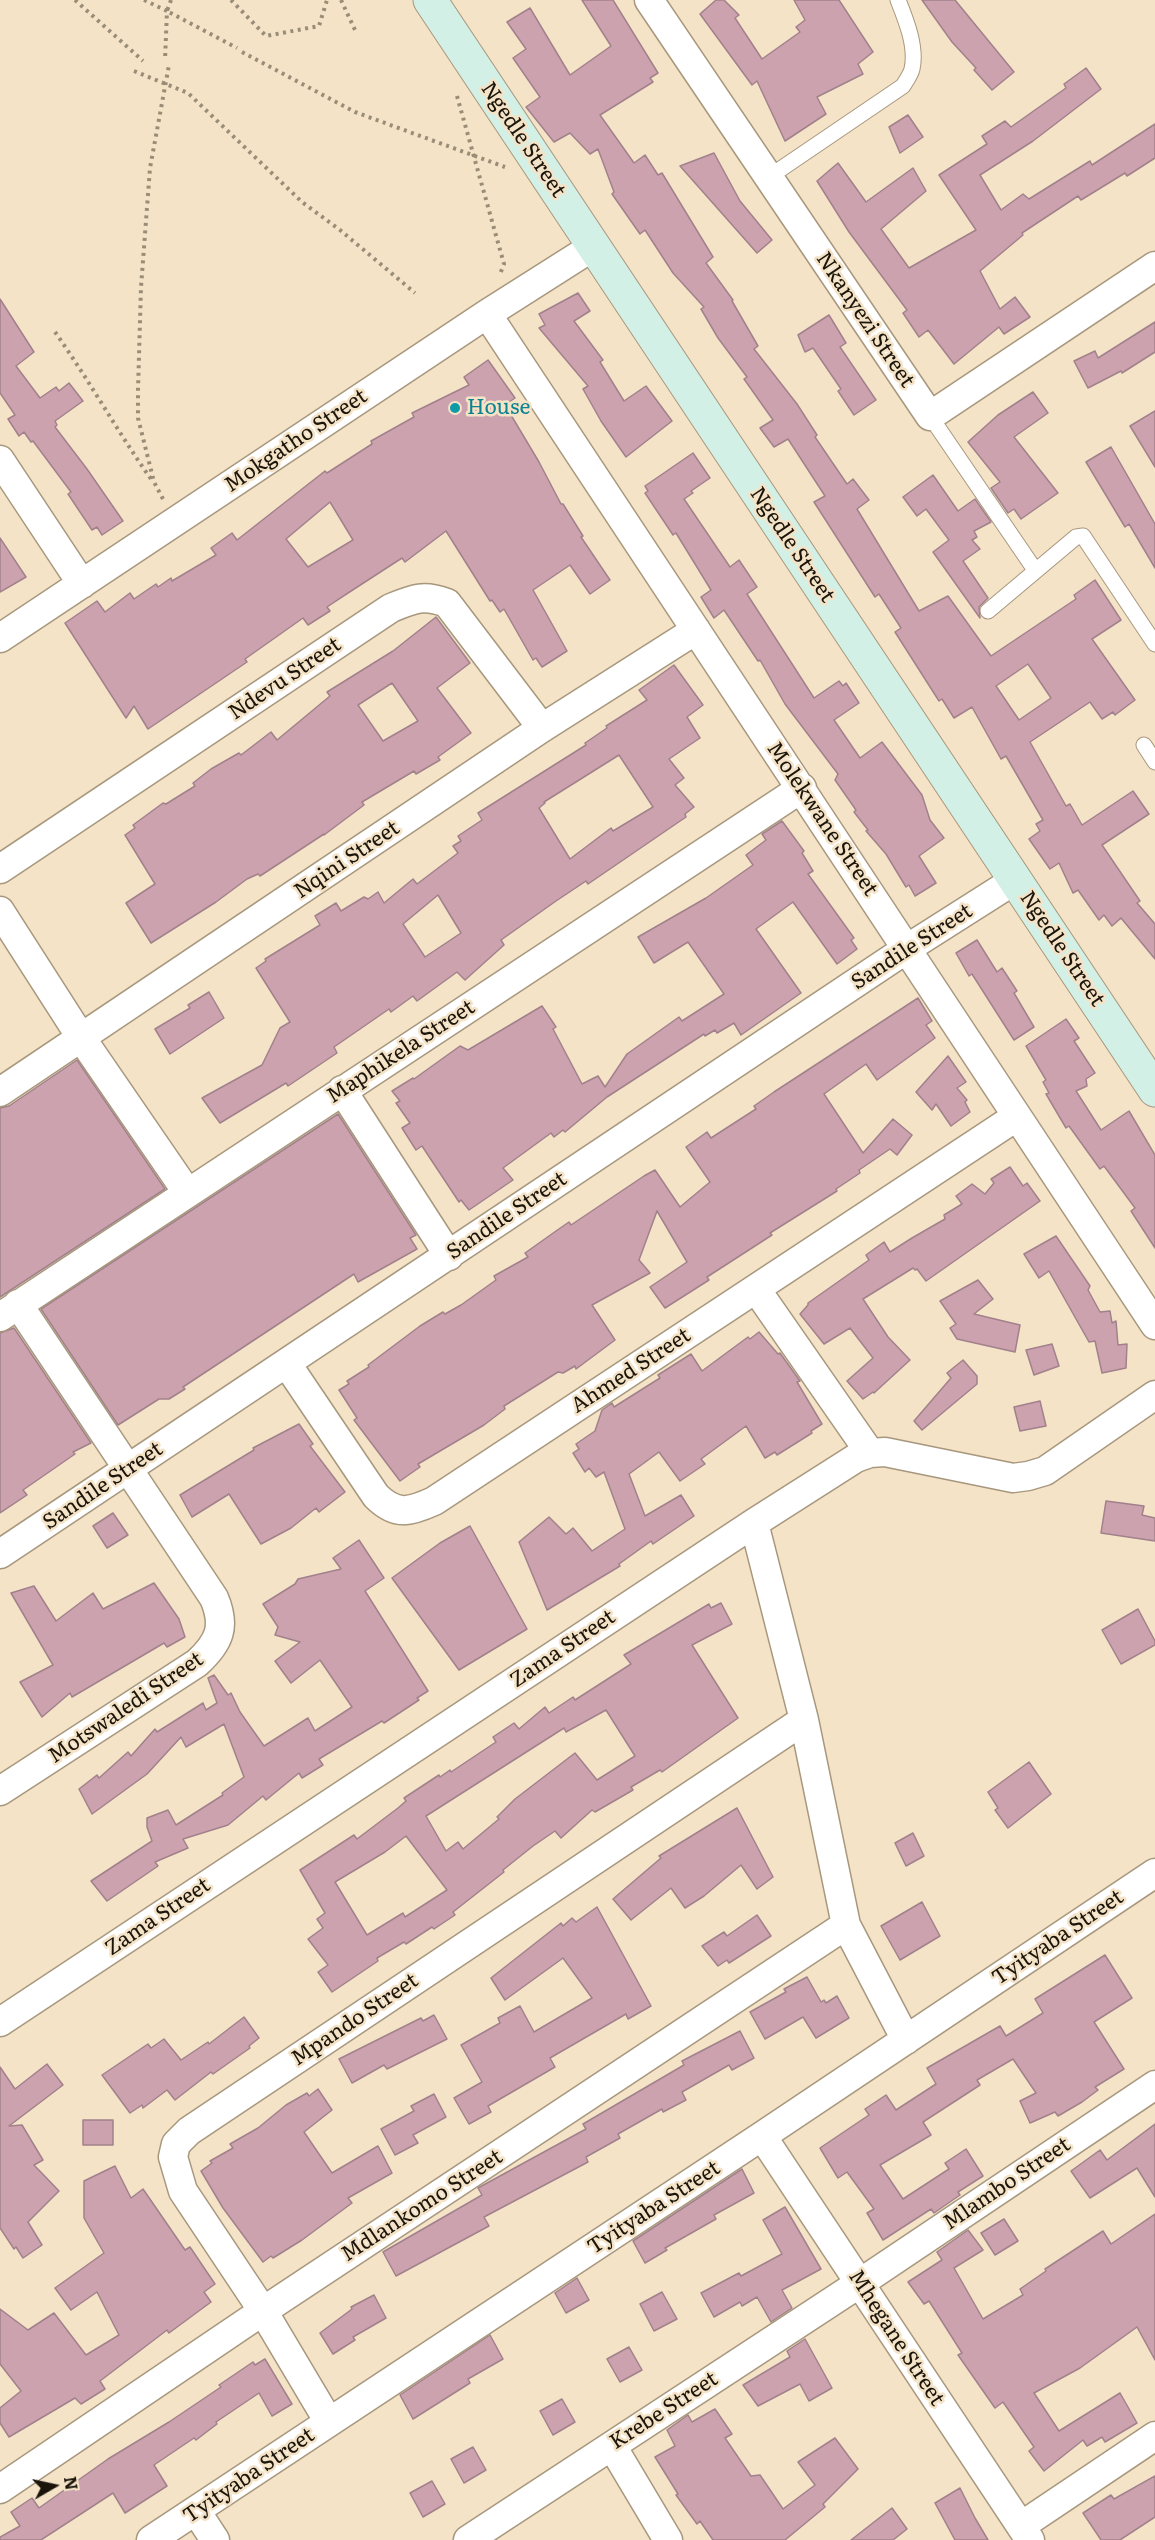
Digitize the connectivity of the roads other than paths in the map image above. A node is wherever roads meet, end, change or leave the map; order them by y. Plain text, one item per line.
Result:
1 (430, 0) edge
2 (649, 0) edge
3 (898, 0) edge
4 (769, 177) junction
5 (594, 246) junction
6 (1155, 266) edge
7 (487, 314) junction
8 (930, 416) junction
9 (0, 460) edge
10 (1035, 570) junction
11 (82, 584) junction
12 (988, 611) dead end
13 (696, 630) junction
14 (0, 638) edge
15 (1155, 644) edge
16 (542, 728) junction
17 (1144, 745) dead end
18 (1155, 762) edge
19 (802, 788) junction
20 (0, 869) edge
21 (1015, 880) junction
22 (0, 911) edge
23 (908, 948) junction
24 (82, 1039) junction
25 (342, 1090) junction
26 (1155, 1090) edge
27 (0, 1092) edge
28 (1016, 1117) junction
29 (187, 1192) junction
30 (449, 1256) junction
31 (756, 1289) junction
32 (9, 1311) edge
33 (1155, 1325) edge
34 (287, 1364) junction
35 (1155, 1395) edge
36 (870, 1453) junction
37 (128, 1468) junction
38 (754, 1523) junction
39 (0, 1554) edge
40 (804, 1720) junction
41 (0, 1791) edge
42 (1155, 1873) edge
43 (846, 1925) junction
44 (0, 2022) edge
45 (906, 2040) junction
46 (1155, 2085) edge
47 (762, 2136) junction
48 (860, 2283) junction
49 (263, 2311) junction
50 (329, 2422) junction
51 (1155, 2436) edge
52 (612, 2446) junction
53 (0, 2489) edge
54 (196, 2511) junction
55 (1025, 2533) edge
56 (151, 2540) edge
57 (215, 2540) edge
58 (468, 2540) edge
59 (668, 2540) edge

1 - 5 street, Ngedle Street
2 - 4 street, Nkanyezi Street
3 - 4 lane
4 - 8 street, Nkanyezi Street
5 - 7 street, Mokgatho Street
5 - 21 street, Ngedle Street
6 - 8 street
7 - 11 street, Mokgatho Street
7 - 13 street, Molekwane Street
8 - 10 lane
9 - 11 street
10 - 12 lane
10 - 15 lane
11 - 14 street, Mokgatho Street
13 - 16 street, Nqini Street
13 - 19 street, Molekwane Street
16 - 20 street, Ndevu Street
16 - 24 street, Nqini Street
17 - 18 lane
19 - 23 street, Molekwane Street
19 - 25 street, Maphikela Street
21 - 23 street, Sandile Street
21 - 26 street, Ngedle Street
22 - 24 street
23 - 28 street, Molekwane Street
23 - 30 street, Sandile Street
24 - 27 street, Nqini Street
24 - 29 street
25 - 29 street, Maphikela Street
25 - 30 street
28 - 31 street, Ahmed Street
28 - 33 street, Molekwane Street
29 - 32 street, Maphikela Street
30 - 34 street, Sandile Street
31 - 34 street, Ahmed Street
31 - 36 street
32 - 37 street, Motswaledi Street
34 - 37 street, Sandile Street
35 - 36 street, Zama Street
36 - 38 street, Zama Street
37 - 39 street, Sandile Street
37 - 41 street, Motswaledi Street
38 - 40 street
38 - 44 street, Zama Street
40 - 43 street
40 - 49 street, Mpando Street
42 - 45 street, Tyityaba Street
43 - 45 street
43 - 49 street, Mdlankomo Street
45 - 47 street, Tyityaba Street
46 - 48 street, Mlambo Street
47 - 48 street, Mhegane Street
47 - 50 street, Tyityaba Street
48 - 52 street, Krebe Street
48 - 55 street, Mhegane Street
49 - 50 street, Mpando Street
49 - 53 street, Mdlankomo Street
50 - 54 street, Tyityaba Street
51 - 55 street
52 - 58 street, Krebe Street
52 - 59 street
54 - 56 street, Tyityaba Street
54 - 57 street

